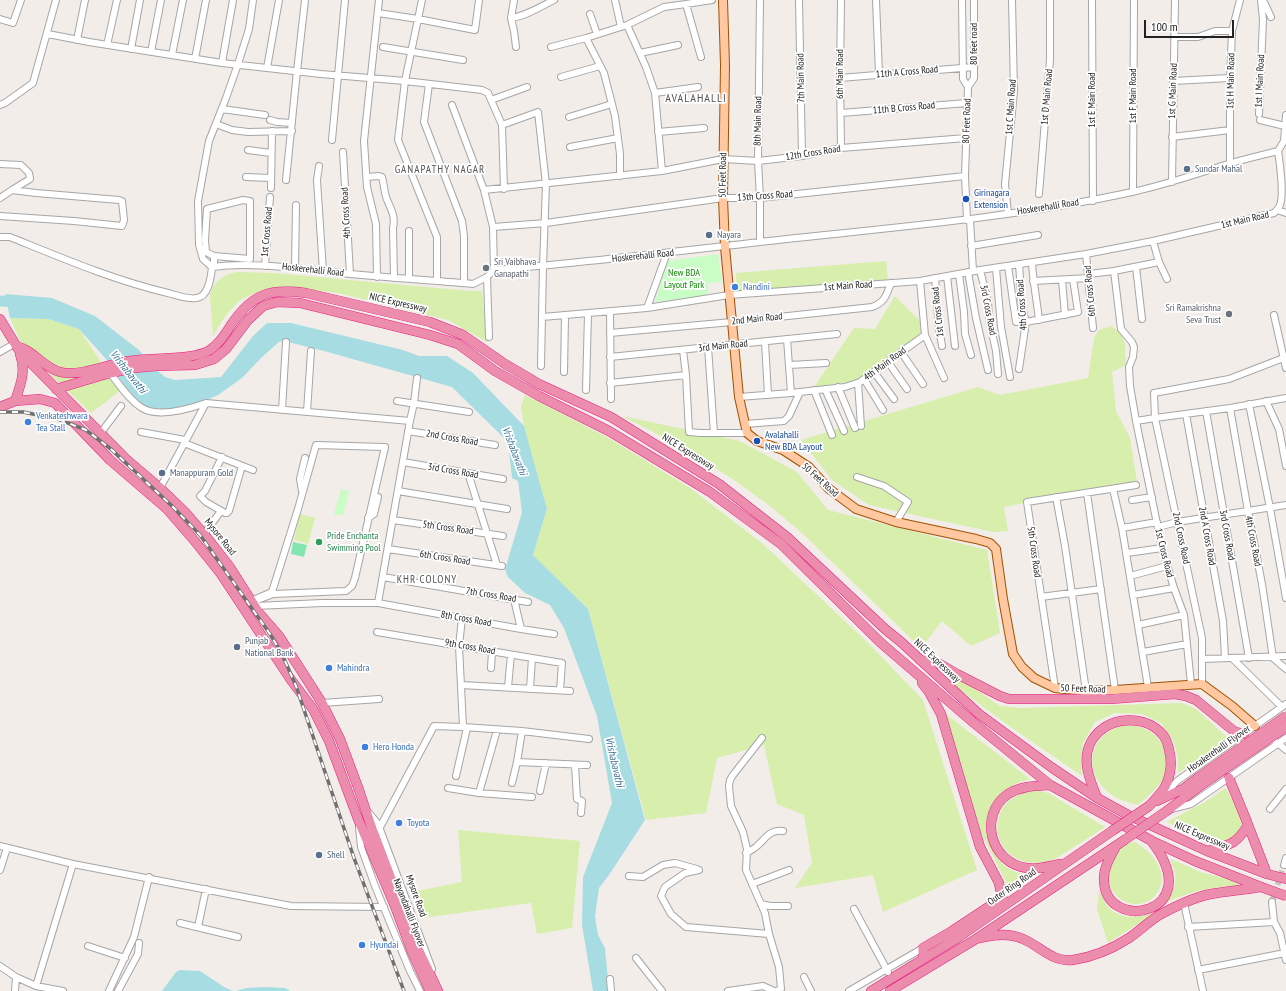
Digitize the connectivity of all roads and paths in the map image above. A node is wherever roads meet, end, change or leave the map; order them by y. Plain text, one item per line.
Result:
1 (21, 0) edge
2 (56, 0) edge
3 (85, 0) edge
4 (117, 0) edge
5 (140, 0) edge
6 (161, 0) edge
7 (183, 0) edge
8 (206, 0) edge
9 (233, 0) edge
10 (253, 0) edge
11 (279, 0) edge
12 (305, 0) edge
13 (346, 0) edge
14 (379, 0) edge
15 (422, 0) edge
16 (479, 0) edge
17 (514, 0) edge
18 (554, 0) edge
19 (615, 0) edge
20 (712, 0) edge
21 (723, 0) edge
22 (760, 0) edge
23 (799, 0) edge
24 (841, 0) edge
25 (876, 0) edge
26 (962, 0) edge
27 (974, 0) edge
28 (1012, 0) edge
29 (1050, 0) edge
30 (1092, 0) edge
31 (1134, 0) edge
32 (1175, 0) edge
33 (1240, 0) edge
34 (1262, 0) edge
35 (698, 1) edge
36 (686, 4) junction
37 (378, 13) junction
38 (590, 14) dead end
39 (1271, 17) dead end
40 (511, 18) junction
41 (0, 19) edge
42 (418, 19) junction
43 (624, 26) junction
44 (1232, 31) junction
45 (48, 34) junction
46 (597, 34) junction
47 (1174, 37) junction
48 (586, 38) junction
49 (77, 40) junction
50 (107, 45) junction
51 (678, 45) dead end
52 (383, 47) dead end
53 (516, 47) dead end
54 (551, 47) dead end
55 (131, 49) junction
56 (412, 51) junction
57 (152, 52) junction
58 (640, 53) junction
59 (172, 55) junction
60 (701, 57) dead end
61 (195, 58) junction
62 (463, 60) dead end
63 (222, 63) junction
64 (238, 64) junction
65 (600, 66) junction
66 (974, 67) junction
67 (267, 68) junction
68 (962, 68) junction
69 (297, 71) junction
70 (879, 74) junction
71 (338, 75) junction
72 (561, 77) dead end
73 (371, 78) junction
74 (840, 78) junction
75 (1230, 78) junction
76 (405, 81) junction
77 (1174, 81) junction
78 (429, 84) junction
79 (527, 87) dead end
80 (698, 87) dead end
81 (968, 87) junction
82 (655, 93) junction
83 (490, 100) junction
84 (967, 103) junction
85 (612, 104) junction
86 (0, 105) edge
87 (452, 105) dead end
88 (222, 109) junction
89 (841, 113) junction
90 (265, 115) dead end
91 (1286, 115) edge
92 (569, 117) dead end
93 (270, 120) dead end
94 (1286, 122) edge
95 (292, 123) junction
96 (216, 124) junction
97 (502, 125) junction
98 (704, 128) dead end
99 (1230, 130) junction
100 (292, 131) junction
101 (272, 132) junction
102 (658, 132) junction
103 (1172, 137) junction
104 (618, 138) junction
105 (966, 138) junction
106 (332, 140) dead end
107 (1285, 142) edge
108 (570, 147) dead end
109 (841, 148) junction
110 (248, 150) dead end
111 (1278, 151) junction
112 (343, 152) dead end
113 (271, 153) junction
114 (802, 156) junction
115 (723, 159) junction
116 (758, 160) junction
117 (0, 164) edge
118 (1230, 164) junction
119 (1283, 165) edge
120 (319, 166) dead end
121 (662, 171) junction
122 (620, 176) junction
123 (966, 176) junction
124 (246, 177) dead end
125 (366, 177) junction
126 (271, 178) junction
127 (286, 180) dead end
128 (1172, 182) junction
129 (546, 184) junction
130 (271, 188) dead end
131 (504, 189) junction
132 (12, 190) junction
133 (484, 190) junction
134 (1133, 192) junction
135 (1283, 192) edge
136 (1039, 194) dead end
137 (0, 198) edge
138 (270, 198) dead end
139 (723, 198) junction
140 (760, 198) junction
141 (1092, 200) junction
142 (296, 205) dead end
143 (1277, 210) junction
144 (1286, 213) edge
145 (1008, 214) junction
146 (0, 216) edge
147 (968, 220) junction
148 (546, 222) junction
149 (493, 227) junction
150 (409, 231) dead end
151 (1038, 235) dead end
152 (0, 237) edge
153 (1153, 241) junction
154 (760, 242) junction
155 (971, 246) junction
156 (725, 247) junction
157 (667, 253) junction
158 (1086, 254) junction
159 (214, 256) junction
160 (1159, 262) junction
161 (1032, 263) junction
162 (1019, 264) junction
163 (265, 266) junction
164 (543, 266) junction
165 (1008, 266) junction
166 (213, 267) junction
167 (1136, 267) junction
168 (296, 268) junction
169 (996, 268) junction
170 (494, 270) junction
171 (980, 270) junction
172 (323, 271) junction
173 (971, 272) junction
174 (1114, 272) junction
175 (350, 274) junction
176 (959, 274) junction
177 (377, 276) junction
178 (947, 276) junction
179 (1089, 276) junction
180 (487, 277) junction
181 (394, 278) junction
182 (935, 278) junction
183 (409, 279) junction
184 (1073, 279) junction
185 (1167, 279) dead end
186 (1062, 280) junction
187 (437, 281) junction
188 (920, 281) junction
189 (1033, 281) junction
190 (464, 283) junction
191 (891, 283) junction
192 (729, 295) junction
193 (647, 308) junction
194 (610, 312) junction
195 (588, 314) junction
196 (1065, 315) junction
197 (1274, 315) dead end
198 (565, 316) junction
199 (542, 317) junction
200 (1142, 319) dead end
201 (1039, 320) junction
202 (0, 322) edge
203 (732, 322) junction
204 (1025, 322) junction
205 (1093, 328) dead end
206 (610, 333) junction
207 (836, 334) dead end
208 (925, 335) junction
209 (489, 337) dead end
210 (787, 339) junction
211 (286, 342) dead end
212 (765, 342) junction
213 (734, 345) junction
214 (942, 346) dead end
215 (955, 346) dead end
216 (17, 347) junction
217 (708, 347) junction
218 (683, 350) junction
219 (311, 351) dead end
220 (0, 352) edge
221 (901, 352) junction
222 (971, 355) dead end
223 (610, 357) junction
224 (1285, 357) edge
225 (154, 362) junction
226 (888, 362) junction
227 (826, 363) dead end
228 (789, 365) junction
229 (541, 366) dead end
230 (1286, 368) edge
231 (1019, 369) dead end
232 (112, 370) junction
233 (988, 370) dead end
234 (564, 372) dead end
235 (874, 372) junction
236 (998, 374) dead end
237 (686, 375) junction
238 (1010, 377) dead end
239 (417, 378) dead end
240 (944, 378) dead end
241 (864, 379) junction
242 (610, 383) junction
243 (858, 383) junction
244 (923, 384) dead end
245 (838, 388) junction
246 (56, 389) junction
247 (825, 389) junction
248 (908, 389) dead end
249 (586, 390) dead end
250 (814, 390) junction
251 (800, 392) junction
252 (790, 393) junction
253 (768, 395) junction
254 (739, 397) junction
255 (610, 398) dead end
256 (1286, 398) edge
257 (894, 399) dead end
258 (15, 401) junction
259 (397, 401) dead end
260 (1266, 401) junction
261 (206, 403) junction
262 (414, 403) junction
263 (1249, 404) junction
264 (121, 406) dead end
265 (0, 407) edge
266 (1230, 408) junction
267 (282, 410) junction
268 (883, 410) dead end
269 (1206, 411) junction
270 (307, 412) junction
271 (469, 412) dead end
272 (1186, 414) junction
273 (1155, 418) junction
274 (410, 421) junction
275 (1136, 422) junction
276 (745, 424) junction
277 (408, 430) junction
278 (844, 431) dead end
279 (141, 432) dead end
280 (747, 432) junction
281 (714, 433) junction
282 (100, 434) junction
283 (832, 435) dead end
284 (184, 441) junction
285 (495, 445) dead end
286 (222, 457) junction
287 (305, 458) dead end
288 (403, 462) junction
289 (242, 466) junction
290 (1286, 466) edge
291 (253, 470) dead end
292 (468, 473) junction
293 (857, 477) dead end
294 (503, 480) dead end
295 (1136, 485) dead end
296 (160, 488) junction
297 (1113, 489) junction
298 (398, 491) junction
299 (303, 492) junction
300 (1087, 494) junction
301 (378, 495) dead end
302 (1056, 497) junction
303 (1152, 497) junction
304 (1132, 500) dead end
305 (478, 505) junction
306 (1286, 505) edge
307 (1270, 508) junction
308 (507, 510) dead end
309 (221, 511) junction
310 (1248, 511) junction
311 (1224, 516) junction
312 (368, 518) junction
313 (1204, 519) junction
314 (393, 520) junction
315 (896, 522) junction
316 (1177, 522) junction
317 (1157, 524) junction
318 (1122, 528) junction
319 (204, 534) junction
320 (487, 534) junction
321 (503, 536) dead end
322 (1162, 548) junction
323 (388, 549) junction
324 (1126, 553) junction
325 (490, 555) dead end
326 (489, 564) junction
327 (1167, 566) junction
328 (1130, 576) junction
329 (383, 578) junction
330 (1174, 588) junction
331 (1101, 589) junction
332 (1073, 593) junction
333 (1133, 595) junction
334 (1041, 597) junction
335 (1286, 598) edge
336 (514, 599) junction
337 (528, 602) dead end
338 (253, 603) junction
339 (378, 603) junction
340 (1184, 616) junction
341 (462, 618) junction
342 (1138, 625) junction
343 (521, 629) junction
344 (377, 632) dead end
345 (554, 634) dead end
346 (1187, 644) junction
347 (459, 646) junction
348 (492, 651) junction
349 (1142, 652) junction
350 (511, 655) junction
351 (1286, 656) edge
352 (532, 658) junction
353 (1229, 658) junction
354 (1249, 658) junction
355 (1273, 658) junction
356 (1202, 659) junction
357 (920, 660) junction
358 (491, 668) dead end
359 (1286, 669) edge
360 (912, 670) junction
361 (1191, 684) junction
362 (1202, 684) junction
363 (461, 685) junction
364 (508, 687) junction
365 (1055, 688) junction
366 (1148, 688) junction
367 (530, 689) junction
368 (560, 690) junction
369 (1115, 690) junction
370 (570, 691) dead end
371 (1086, 691) junction
372 (379, 699) dead end
373 (322, 703) junction
374 (1284, 706) edge
375 (1286, 716) edge
376 (1255, 726) junction
377 (465, 727) junction
378 (1286, 727) edge
379 (497, 730) junction
380 (522, 731) junction
381 (1244, 734) junction
382 (589, 738) dead end
383 (762, 738) dead end
384 (1286, 738) edge
385 (1278, 743) junction
386 (1286, 750) edge
387 (517, 762) junction
388 (546, 763) junction
389 (575, 765) junction
390 (587, 765) dead end
391 (456, 776) dead end
392 (1229, 778) junction
393 (1202, 780) junction
394 (512, 782) dead end
395 (1050, 785) junction
396 (448, 788) dead end
397 (1286, 789) edge
398 (540, 791) dead end
399 (479, 793) junction
400 (1162, 797) junction
401 (532, 798) dead end
402 (1097, 798) junction
403 (1150, 806) junction
404 (1270, 809) dead end
405 (1168, 810) junction
406 (582, 813) dead end
407 (358, 819) junction
408 (1248, 825) junction
409 (376, 829) junction
410 (783, 831) dead end
411 (1152, 841) junction
412 (1120, 843) junction
413 (0, 846) edge
414 (7, 848) junction
415 (1207, 851) junction
416 (746, 853) junction
417 (1286, 858) edge
418 (1066, 863) junction
419 (73, 864) junction
420 (1284, 865) dead end
421 (0, 870) edge
422 (789, 870) dead end
423 (1267, 874) junction
424 (629, 876) dead end
425 (149, 878) junction
426 (1286, 879) edge
427 (752, 884) junction
428 (1261, 887) junction
429 (206, 889) junction
430 (1286, 896) edge
431 (1016, 898) junction
432 (999, 900) junction
433 (1272, 902) tunnel mouth
434 (1184, 903) junction
435 (761, 904) junction
436 (1158, 904) junction
437 (788, 906) dead end
438 (384, 907) junction
439 (854, 909) dead end
440 (1162, 913) junction
441 (1274, 922) junction
442 (180, 923) dead end
443 (198, 927) junction
444 (1188, 927) junction
445 (768, 934) junction
446 (238, 937) dead end
447 (976, 938) junction
448 (139, 943) dead end
449 (88, 946) dead end
450 (923, 948) junction
451 (415, 951) junction
452 (1285, 956) edge
453 (125, 958) junction
454 (636, 958) dead end
455 (923, 959) junction
456 (0, 966) edge
457 (886, 970) junction
458 (1198, 970) junction
459 (16, 977) junction
460 (804, 977) dead end
461 (893, 977) junction
462 (610, 979) dead end
463 (36, 986) junction
464 (46, 989) edge
465 (15, 991) edge
466 (64, 991) edge
467 (109, 991) edge
468 (118, 991) edge
469 (420, 991) edge
470 (430, 991) edge
471 (438, 991) edge
472 (442, 991) edge
473 (611, 991) edge
474 (662, 991) edge
475 (728, 991) edge
476 (775, 991) edge
477 (811, 991) edge
478 (849, 991) edge
479 (871, 991) edge
480 (890, 991) edge
481 (1203, 991) edge

1 - 41 street
2 - 45 street
3 - 49 street
4 - 50 street
5 - 55 street
6 - 57 street
7 - 59 street
8 - 61 street
9 - 63 street
10 - 64 street
11 - 67 street
12 - 69 street
13 - 71 street
14 - 37 street
15 - 42 street
16 - 42 street
17 - 40 street
18 - 40 street
19 - 43 street
20 - 35 street
21 - 115 main road, 50 Feet Road
22 - 116 street, 8th Main Road
23 - 114 street, 7th Main Road
24 - 74 street, 6th Main Road
25 - 70 street
26 - 68 street, 80 Feet Road
27 - 66 street, 80 feet road
28 - 145 street, 1st C Main Road
29 - 136 street, 1st D Main Road
30 - 141 street, 1st E Main Road
31 - 134 street, 1st F Main Road
32 - 47 street, 1st G Main Road
33 - 44 street, 1st H Main Road
34 - 39 street
34 - 94 street, 1st I Main Road
35 - 36 street
36 - 43 street
36 - 60 street
37 - 42 street
37 - 73 street
38 - 46 street
40 - 53 street
42 - 56 street
43 - 46 street
43 - 58 street
44 - 47 street
44 - 75 street, 1st H Main Road
45 - 49 street
45 - 86 street
46 - 48 street
47 - 77 street, 1st G Main Road
48 - 54 street
48 - 65 street
49 - 50 street
50 - 55 street
51 - 58 street
52 - 56 street
55 - 57 street
56 - 62 street
56 - 76 street
57 - 59 street
58 - 82 street
59 - 61 street
61 - 63 street
63 - 64 street
64 - 67 street
64 - 88 street
65 - 72 street
65 - 85 street
66 - 68 street, 11th A Cross Road
66 - 81 street, 80 feet road
67 - 69 street
68 - 70 street, 11th A Cross Road
68 - 81 street, 80 Feet Road
69 - 71 street
69 - 95 street
70 - 74 street, 11th A Cross Road
71 - 73 street
71 - 106 street
73 - 76 street
73 - 125 street
74 - 89 street, 6th Main Road
75 - 77 street
75 - 99 street, 1st H Main Road
76 - 78 street
76 - 187 street
77 - 103 street, 1st G Main Road
78 - 83 street
78 - 190 street
79 - 83 street
80 - 82 street
81 - 84 street, 80 Feet Road
82 - 102 street
83 - 97 street
84 - 89 street, 11th B Cross Road
84 - 105 street, 80 Feet Road
85 - 92 street
85 - 104 street
87 - 133 street
88 - 90 street
88 - 96 street
89 - 109 street, 6th Main Road
91 - 94 street
93 - 95 street
94 - 107 street
95 - 100 street
96 - 101 street
96 - 166 street
97 - 129 street
97 - 131 street
98 - 102 street
99 - 103 street
99 - 118 street, 1st H Main Road
100 - 101 street
100 - 127 street
101 - 113 street
102 - 121 street
103 - 128 street, 1st G Main Road
104 - 108 street
104 - 122 street
105 - 109 street, 12th Cross Road
105 - 123 street, 80 Feet Road
107 - 111 street
109 - 114 street, 12th Cross Road
110 - 113 street
111 - 118 street, Hoskerehalli Road
111 - 119 street, 1st Main Road
112 - 175 street, 4th Cross Road
113 - 126 street
114 - 116 street, 12th Cross Road
115 - 116 street, 12th Cross Road
115 - 121 street, 12th Cross Road
115 - 139 main road, 50 Feet Road
116 - 140 street, 8th Main Road
117 - 132 street
118 - 128 street, Hoskerehalli Road
119 - 135 street, 1st Main Road
120 - 172 street
121 - 122 street, 12th Cross Road
122 - 129 street, 12th Cross Road
123 - 140 street, 13th Cross Road
123 - 147 street, 80 Feet Road
124 - 126 street
125 - 177 street
125 - 181 street
126 - 130 street
128 - 134 street, Hoskerehalli Road
129 - 131 street, 12th Cross Road
129 - 148 street
131 - 133 street, 12th Cross Road
132 - 137 street
132 - 146 street
133 - 149 street
134 - 141 street, Hoskerehalli Road
135 - 143 street, 1st Main Road
138 - 163 street, 1st Cross Road
139 - 140 street, 13th Cross Road
139 - 148 street, 13th Cross Road
139 - 156 main road, 50 Feet Road
140 - 154 street, 8th Main Road
141 - 145 street, Hoskerehalli Road
142 - 168 street
143 - 144 street
143 - 153 street, 1st Main Road
145 - 147 street, Hoskerehalli Road
147 - 154 street, Hoskerehalli Road
147 - 155 street, 80 Feet Road
148 - 149 street, 13th Cross Road
148 - 164 street
149 - 170 street
150 - 183 street
151 - 155 street
152 - 166 street
153 - 158 street, 1st Main Road
153 - 160 street
154 - 156 street, Hoskerehalli Road
155 - 173 street, 80 Feet Road
156 - 157 street, Hoskerehalli Road
156 - 192 main road, 50 Feet Road
157 - 164 street, Hoskerehalli Road
157 - 193 street
158 - 161 street, 1st Main Road
158 - 179 street, 6th Cross Road
159 - 159 street
159 - 166 street
160 - 167 street
160 - 185 street
161 - 162 street, 1st Main Road
161 - 189 street
162 - 165 street, 1st Main Road
162 - 204 street, 4th Cross Road
163 - 166 street, Hoskerehalli Road
163 - 168 street, Hoskerehalli Road
164 - 170 street, Hoskerehalli Road
164 - 199 street
165 - 169 street, 1st Main Road
165 - 204 street
167 - 174 street
167 - 200 street
168 - 172 street, Hoskerehalli Road
169 - 171 street, 1st Main Road
169 - 238 street
170 - 180 street, Hoskerehalli Road
171 - 173 street, 1st Main Road
171 - 236 street, 3rd Cross Road
172 - 175 street, Hoskerehalli Road
173 - 176 street, 1st Main Road
173 - 233 street, 80 Feet Road
174 - 179 street
174 - 275 street, 1st Cross Road
175 - 177 street, Hoskerehalli Road
176 - 178 street, 1st Main Road
176 - 222 street
177 - 181 street, Hoskerehalli Road
178 - 182 street, 1st Main Road
178 - 215 street
179 - 184 street
179 - 205 street, 6th Cross Road
180 - 190 street, Hoskerehalli Road
180 - 209 street
181 - 183 street, Hoskerehalli Road
182 - 188 street, 1st Main Road
182 - 214 street, 1st Cross Road
183 - 187 street, Hoskerehalli Road
184 - 186 street
184 - 196 street
186 - 189 street
186 - 196 street
187 - 190 street, Hoskerehalli Road
188 - 191 street, 1st Main Road
188 - 208 street
189 - 201 street
191 - 192 street, 1st Main Road
191 - 203 street, 2nd Main Road
192 - 193 street, 1st Main Road
192 - 203 main road, 50 Feet Road
193 - 194 street, 1st Main Road
194 - 195 street, 1st Main Road
194 - 206 street
195 - 198 street, 1st Main Road
195 - 249 street
196 - 201 street
197 - 224 street
198 - 199 street, 1st Main Road
198 - 234 street
199 - 229 street
201 - 204 street
202 - 216 highway, Mysore Road
203 - 206 street, 2nd Main Road
203 - 213 main road, 50 Feet Road
204 - 231 street, 4th Cross Road
206 - 223 street
207 - 210 street, 3rd Main Road
208 - 221 street, 4th Main Road
208 - 240 street
210 - 212 street, 3rd Main Road
210 - 228 street
211 - 267 street
212 - 213 street, 3rd Main Road
212 - 253 street
213 - 217 street, 3rd Main Road
213 - 254 main road, 50 Feet Road
216 - 220 street
216 - 232 highway, NICE Expressway
216 - 246 highway, Mysore Road
216 - 258 highway
217 - 218 street, 3rd Main Road
217 - 281 street
218 - 223 street, 3rd Main Road
218 - 237 street
219 - 270 street
221 - 226 street, 4th Main Road
221 - 244 street
223 - 242 street
224 - 230 street
224 - 273 street, 2nd Cross Road
225 - 232 highway, NICE Expressway
225 - 357 highway, NICE Expressway
225 - 360 highway, NICE Expressway
226 - 235 street, 4th Main Road
226 - 248 street
227 - 228 street
228 - 252 street
232 - 246 highway, NICE Expressway
232 - 261 street
235 - 241 street, 4th Main Road
235 - 257 street
237 - 242 street
237 - 281 street
239 - 262 street
241 - 243 street, 4th Main Road
241 - 268 street
242 - 255 street
243 - 245 street, 4th Main Road
243 - 245 street
245 - 247 street, 4th Main Road
246 - 282 highway, Mysore Road
247 - 250 street, 4th Main Road
247 - 278 street
250 - 251 street, 4th Main Road
250 - 283 street
251 - 252 street, 4th Main Road
251 - 276 street
252 - 253 street, 4th Main Road
253 - 254 street, 4th Main Road
254 - 276 main road, 50 Feet Road
256 - 260 street
258 - 265 highway
258 - 407 highway
259 - 262 street
260 - 263 street
260 - 290 street
261 - 267 street
261 - 284 street
262 - 271 street
262 - 274 street
263 - 266 street
263 - 307 street
264 - 282 street
266 - 269 street
266 - 310 street, 4th Cross Road
267 - 270 street
269 - 272 street
269 - 311 street, 3rd Cross Road
270 - 274 street
272 - 273 street
272 - 313 street, 2nd A Cross Road
273 - 275 street
273 - 316 street, 2nd Cross Road
274 - 277 street
275 - 303 street, 1st Cross Road
276 - 280 main road, 50 Feet Road
277 - 285 street, 2nd Cross Road
277 - 288 street
279 - 284 street
280 - 281 street
280 - 315 main road, 50 Feet Road
282 - 296 highway, Mysore Road
284 - 286 street
284 - 296 street
286 - 289 street
286 - 309 street
287 - 299 street
288 - 292 street, 3rd Cross Road
288 - 298 street
289 - 291 street
289 - 309 street
292 - 294 street, 3rd Cross Road
292 - 305 street
293 - 315 street
295 - 297 street, 5th Cross Road
296 - 319 highway, Mysore Road
297 - 300 street, 5th Cross Road
297 - 318 street
298 - 305 street
298 - 314 street
299 - 312 street
299 - 338 street
300 - 302 street, 5th Cross Road
300 - 331 street
301 - 312 street
302 - 332 street
302 - 334 street, 5th Cross Road
303 - 304 street
303 - 317 street, 1st Cross Road
305 - 308 street
305 - 320 street
306 - 307 street
307 - 310 street
307 - 335 street
309 - 319 street
310 - 311 street
310 - 355 street, 4th Cross Road
311 - 313 street
311 - 354 street, 3rd Cross Road
312 - 338 street
313 - 316 street
313 - 353 street, 2nd A Cross Road
314 - 320 street, 5th Cross Road
314 - 323 street
315 - 365 main road, 50 Feet Road
316 - 317 street
316 - 356 street, 2nd Cross Road
317 - 318 street
317 - 322 street, 1st Cross Road
318 - 324 street
319 - 338 highway, Mysore Road
320 - 321 street, 5th Cross Road
320 - 326 street, 6th Cross Road
322 - 324 street
322 - 327 street, 1st Cross Road
323 - 326 street, 6th Cross Road
323 - 329 street
324 - 328 street
325 - 326 street
327 - 328 street
327 - 330 street, 1st Cross Road
328 - 333 street
329 - 336 street, 7th Cross Road
329 - 339 street
330 - 333 street
330 - 340 street, 1st Cross Road
331 - 332 street
331 - 369 street
332 - 334 street
332 - 371 street
333 - 342 street
334 - 365 street, 5th Cross Road
336 - 337 street, 7th Cross Road
336 - 343 street
338 - 339 street, 8th Cross Road
338 - 373 highway, Mysore Road
339 - 341 street, 8th Cross Road
340 - 342 street
340 - 346 street, 1st Cross Road
341 - 343 street, 8th Cross Road
341 - 347 street
342 - 349 street
343 - 345 street, 8th Cross Road
344 - 347 street, 9th Cross Road
346 - 349 street
346 - 361 street, 1st Cross Road
347 - 348 street, 9th Cross Road
347 - 363 street
348 - 350 street, 9th Cross Road
348 - 358 street
349 - 366 street
350 - 352 street, 9th Cross Road
350 - 364 street
351 - 355 street
352 - 367 street
352 - 368 street, 9th Cross Road
353 - 354 street
353 - 356 street
353 - 374 street
354 - 355 street
355 - 359 street
356 - 362 street, 2nd Cross Road
357 - 381 highway
357 - 402 highway, NICE Expressway
360 - 395 highway, NICE Expressway
360 - 432 highway
361 - 362 main road, 50 Feet Road
361 - 366 main road, 50 Feet Road
362 - 376 main road
363 - 364 street
363 - 377 street
364 - 367 street
365 - 371 main road, 50 Feet Road
366 - 369 main road, 50 Feet Road
367 - 368 street
368 - 370 street
369 - 371 main road, 50 Feet Road
372 - 373 street
373 - 409 highway, Mysore Road
374 - 376 street
375 - 393 highway, Hosakerehalli Flyover, bridge
376 - 381 street
376 - 385 street
377 - 379 street
377 - 391 street
377 - 409 street
378 - 393 highway, Hosakerehalli Flyover, bridge
379 - 380 street
379 - 399 street
380 - 382 street
380 - 387 street
381 - 400 street
383 - 416 street
384 - 385 street
385 - 386 street
385 - 392 street
387 - 388 street
387 - 394 street
388 - 389 street
388 - 398 street
389 - 390 street
389 - 406 street
392 - 405 street
392 - 408 highway
393 - 400 highway, Hosakerehalli Flyover
393 - 405 highway, Hosakerehalli Flyover
395 - 411 highway, NICE Expressway
395 - 418 highway
396 - 399 street
397 - 404 street
399 - 401 street
400 - 403 highway, Outer Ring Road
402 - 403 highway
402 - 415 highway, NICE Expressway
403 - 418 highway, Outer Ring Road, bridge
405 - 412 highway, bridge
407 - 438 street
407 - 451 highway, Nayandahalli Flyover
408 - 415 highway
408 - 423 highway
409 - 451 highway, Nayandahalli Flyover
409 - 472 street, Mysore Road
410 - 416 street
411 - 428 highway, NICE Expressway
411 - 436 highway
412 - 436 highway
412 - 447 highway
413 - 414 street
414 - 419 street
414 - 421 street
415 - 423 highway, NICE Expressway
416 - 427 street
417 - 420 street
418 - 431 highway, Outer Ring Road
419 - 425 street
419 - 463 street
422 - 427 street
423 - 426 highway, NICE Expressway
424 - 445 street
425 - 429 street
425 - 453 street
427 - 435 street
428 - 430 highway, NICE Expressway, bridge
428 - 434 highway
429 - 438 street
429 - 443 street
431 - 432 highway
431 - 455 highway, Outer Ring Road
432 - 450 highway
433 - 441 street
434 - 440 highway
434 - 444 street
435 - 437 street
435 - 445 street
436 - 440 highway
438 - 469 street
439 - 457 street
440 - 447 highway
441 - 444 street
441 - 452 street
442 - 443 street
443 - 446 street
444 - 458 street
445 - 476 street
447 - 480 highway
448 - 468 street
449 - 453 street
450 - 455 highway
450 - 457 street
451 - 470 highway, Nayandahalli Flyover
451 - 471 highway, Nayandahalli Flyover
452 - 458 street
453 - 467 street
454 - 474 street
455 - 461 highway, Outer Ring Road
456 - 459 street
457 - 461 street
457 - 478 street
458 - 481 street
459 - 463 street
459 - 465 street
460 - 477 street
461 - 479 highway, Outer Ring Road
462 - 473 street
463 - 464 street
464 - 466 street
475 - 476 street

